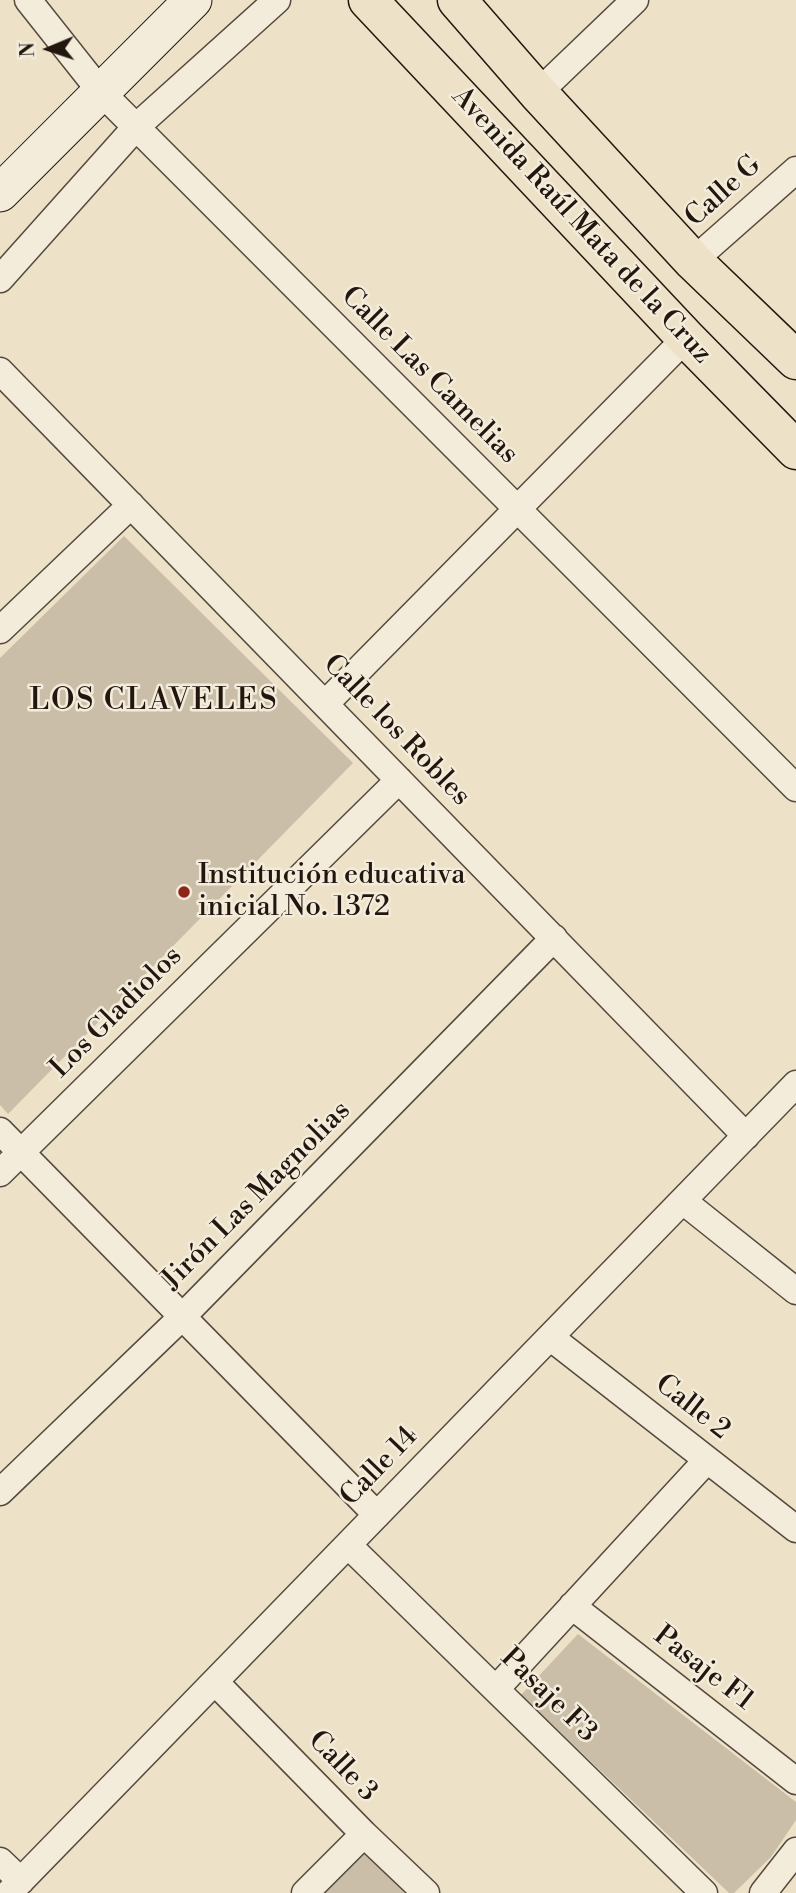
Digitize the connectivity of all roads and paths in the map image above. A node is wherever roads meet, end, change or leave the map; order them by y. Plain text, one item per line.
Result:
1 (28, 0) edge
2 (193, 0) edge
3 (277, 0) edge
4 (368, 0) edge
5 (457, 0) edge
6 (635, 0) edge
7 (101, 92) junction
8 (538, 93) junction
9 (136, 127) junction
10 (796, 170) edge
11 (0, 193) edge
12 (693, 261) junction
13 (0, 279) edge
14 (686, 338) junction
15 (796, 360) edge
16 (0, 371) edge
17 (796, 450) edge
18 (131, 505) junction
19 (518, 510) junction
20 (0, 630) edge
21 (325, 704) junction
22 (399, 780) junction
23 (796, 788) edge
24 (554, 938) junction
25 (796, 1084) edge
26 (0, 1131) edge
27 (746, 1136) junction
28 (21, 1153) junction
29 (0, 1173) edge
30 (683, 1201) junction
31 (796, 1291) edge
32 (182, 1317) junction
33 (550, 1337) junction
34 (707, 1460) junction
35 (0, 1492) edge
36 (377, 1515) junction
37 (796, 1529) edge
38 (348, 1545) junction
39 (572, 1606) junction
40 (215, 1682) junction
41 (496, 1689) junction
42 (796, 1781) edge
43 (363, 1834) junction
44 (796, 1852) edge
45 (0, 1861) edge
46 (15, 1887) edge
47 (305, 1893) edge
48 (426, 1893) edge
49 (704, 1893) edge
50 (763, 1893) edge

1 - 7 street, Calle Las Camelias
2 - 7 street
3 - 9 street
4 - 14 main road, Avenida Raúl Mata de la Cruz
5 - 8 main road, Avenida Raúl Mata de la Cruz
6 - 8 street
7 - 9 street, Calle Las Camelias
7 - 11 street
8 - 12 main road, Avenida Raúl Mata de la Cruz
9 - 13 street
9 - 19 street, Calle Las Camelias
10 - 12 street, Calle G
12 - 15 main road, Avenida Raúl Mata de la Cruz
14 - 17 main road, Avenida Raúl Mata de la Cruz
14 - 19 street
16 - 18 street, Calle los Robles
18 - 20 street
18 - 21 street, Calle los Robles
19 - 21 street
19 - 23 street, Calle Las Camelias
21 - 22 street, Calle los Robles
22 - 24 street, Calle los Robles
22 - 28 street, Los Gladiolos
24 - 27 street, Calle los Robles
24 - 32 street, Jirón Las Magnolias
25 - 27 street, Calle 14
26 - 28 street
27 - 30 street, Calle 14
28 - 29 street, Los Gladiolos
28 - 32 street
30 - 31 street
30 - 33 street, Calle 14
32 - 35 street, Jirón Las Magnolias
32 - 36 street
33 - 34 street, Calle 2
33 - 36 street, Calle 14
34 - 37 street, Calle 2
34 - 39 street
36 - 38 street, Calle 14
38 - 40 street, Calle 14
38 - 41 street, Pasaje F3
39 - 41 street
39 - 42 street, Pasaje F1
40 - 43 street, Calle 3
40 - 46 street, Calle 14
41 - 49 street, Pasaje F3
43 - 47 street
43 - 48 street, Calle 3
44 - 50 street
45 - 46 street

